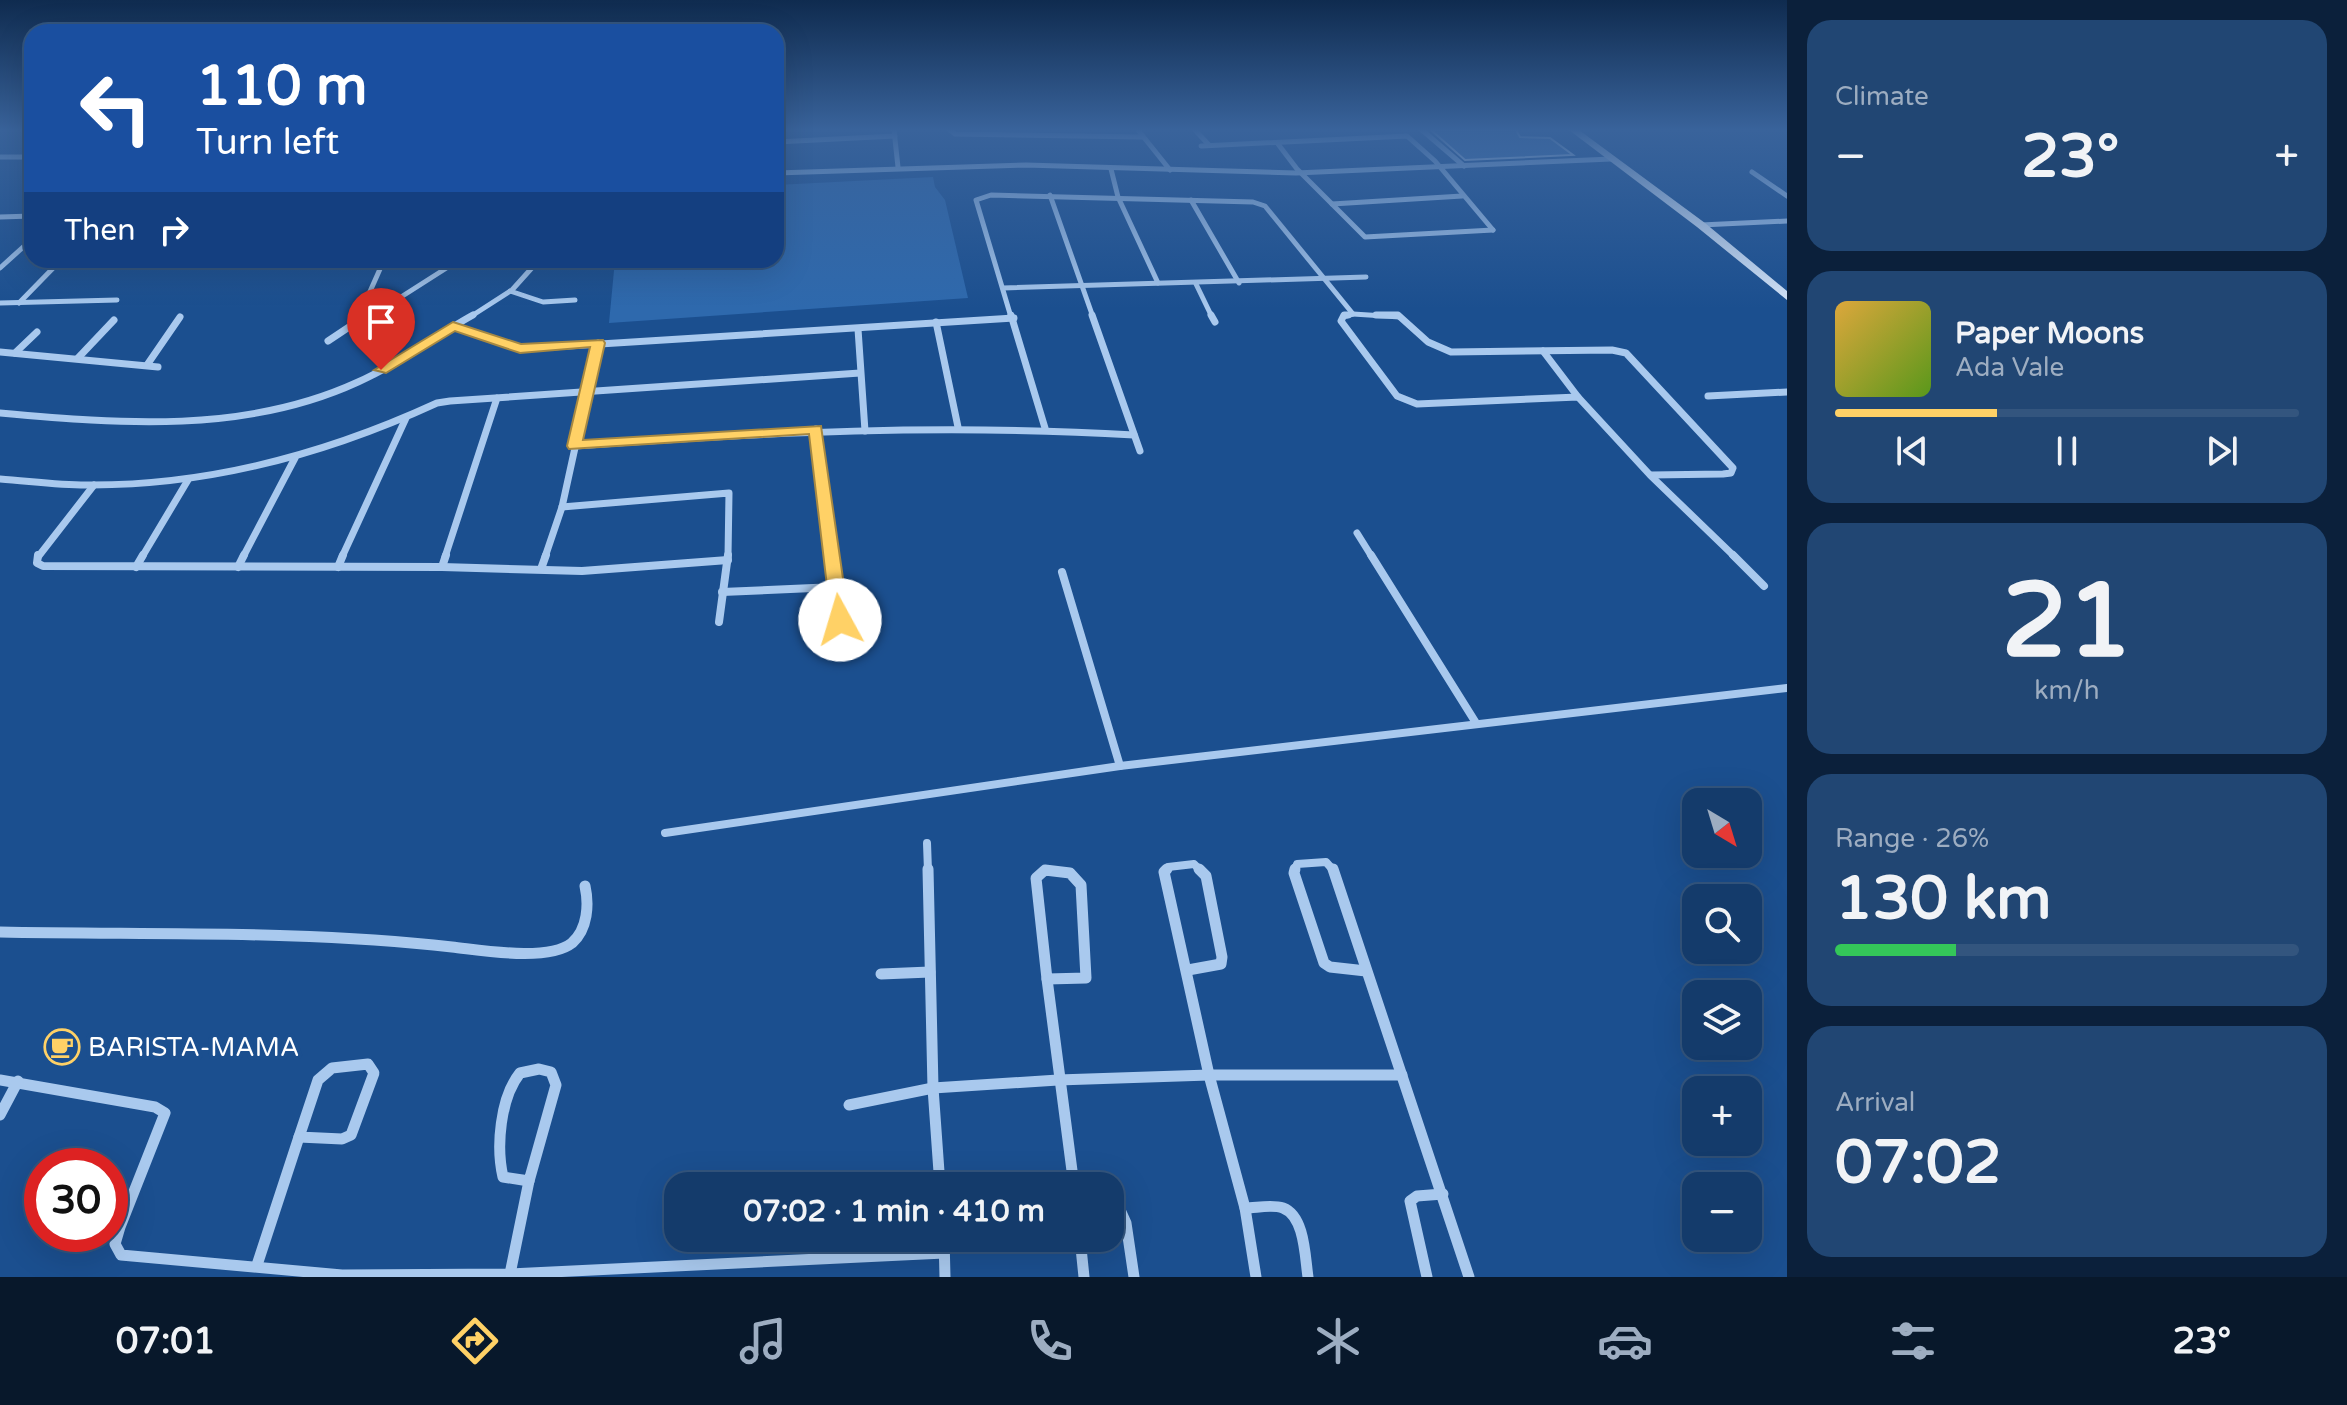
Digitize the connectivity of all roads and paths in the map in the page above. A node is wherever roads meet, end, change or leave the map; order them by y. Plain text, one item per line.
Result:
1 (1116, 190) edge
2 (1318, 190) edge
3 (1456, 190) edge
4 (1653, 190) edge
5 (1050, 195) junction
6 (1462, 196) junction
7 (1118, 197) junction
8 (1191, 200) junction
9 (1332, 204) junction
10 (24, 216) edge
11 (0, 217) edge
12 (1787, 221) edge
13 (1701, 225) junction
14 (24, 246) edge
15 (0, 268) edge
16 (53, 268) edge
17 (380, 268) edge
18 (446, 268) edge
19 (534, 268) edge
20 (1366, 277) dead end
21 (1323, 279) junction
22 (1158, 283) junction
23 (1239, 283) junction
24 (1081, 284) junction
25 (1196, 284) junction
26 (1003, 288) junction
27 (510, 291) junction
28 (1787, 297) edge
29 (117, 300) dead end
30 (575, 300) dead end
31 (0, 303) edge
32 (18, 303) junction
33 (372, 311) junction
34 (1353, 314) junction
35 (180, 317) dead end
36 (1014, 318) junction
37 (114, 320) dead end
38 (936, 322) junction
39 (1215, 322) dead end
40 (453, 326) junction
41 (858, 329) junction
42 (37, 332) dead end
43 (328, 341) dead end
44 (598, 343) junction
45 (1543, 351) junction
46 (0, 352) edge
47 (15, 353) junction
48 (78, 358) junction
49 (147, 365) junction
50 (158, 367) dead end
51 (860, 373) junction
52 (586, 392) junction
53 (1787, 392) edge
54 (1708, 396) dead end
55 (1578, 397) junction
56 (497, 398) junction
57 (0, 413) edge
58 (406, 418) junction
59 (958, 427) junction
60 (1045, 428) junction
61 (816, 429) junction
62 (865, 431) junction
63 (1134, 435) junction
64 (575, 446) junction
65 (1140, 451) dead end
66 (295, 458) junction
67 (1650, 475) junction
68 (0, 479) edge
69 (188, 480) junction
70 (94, 485) junction
71 (562, 507) junction
72 (1357, 533) dead end
73 (728, 560) junction
74 (136, 567) junction
75 (238, 567) junction
76 (338, 567) junction
77 (442, 567) junction
78 (541, 569) junction
79 (1062, 572) dead end
80 (1764, 586) dead end
81 (836, 587) junction
82 (722, 592) junction
83 (840, 620) dead end
84 (719, 622) dead end
85 (1787, 688) edge
86 (1476, 723) junction
87 (1120, 766) junction
88 (665, 833) dead end
89 (927, 843) dead end
90 (585, 886) dead end
91 (0, 932) edge
92 (1188, 970) junction
93 (1366, 971) junction
94 (930, 972) junction
95 (881, 974) dead end
96 (1047, 979) junction
97 (1209, 1075) junction
98 (1402, 1075) junction
99 (0, 1080) edge
100 (1058, 1080) junction
101 (18, 1081) junction
102 (933, 1088) junction
103 (849, 1105) dead end
104 (0, 1115) edge
105 (297, 1137) junction
106 (939, 1172) edge
107 (1072, 1172) edge
108 (529, 1181) junction
109 (1443, 1194) junction
110 (1245, 1208) junction
111 (1124, 1219) edge
112 (1081, 1252) edge
113 (944, 1253) joint
114 (257, 1265) junction
115 (510, 1274) junction
116 (945, 1277) edge
117 (1084, 1277) edge
118 (1134, 1277) edge
119 (1256, 1277) edge
120 (1308, 1277) edge
121 (1427, 1277) edge
122 (1469, 1277) edge

1 - 7 street
2 - 9 street
3 - 6 street
4 - 13 main road
5 - 7 street
5 - 24 street
5 - 26 street
6 - 9 street
6 - 9 street
7 - 8 street
7 - 22 street
8 - 21 street
8 - 23 street
10 - 11 street
12 - 13 street
13 - 28 main road
14 - 15 street
16 - 32 street
17 - 33 street
18 - 33 street
19 - 27 street
20 - 21 street
21 - 23 street
21 - 34 street
22 - 24 street
22 - 25 street
23 - 25 street
24 - 26 street
24 - 63 street
25 - 39 street
26 - 36 street
27 - 30 street
27 - 40 street
29 - 32 street
31 - 32 street
33 - 43 street
34 - 45 street
34 - 55 street
35 - 49 street
36 - 38 street
36 - 60 street
37 - 48 street
38 - 41 street
38 - 59 street
40 - 44 street
40 - 57 street
41 - 44 street
41 - 51 street
42 - 47 street
44 - 52 street
45 - 55 street
45 - 67 street
46 - 47 street
47 - 48 street
48 - 49 street
49 - 50 street
51 - 52 street
51 - 62 street
52 - 56 street
52 - 64 street
53 - 54 street
55 - 67 street
56 - 58 street
56 - 77 street
58 - 66 street
58 - 76 street
59 - 60 street
59 - 62 street
60 - 63 street
61 - 62 street
61 - 64 street
61 - 81 street
63 - 65 street
64 - 71 street
66 - 69 street
66 - 75 street
67 - 80 street
68 - 70 street
69 - 70 street
69 - 74 street
70 - 74 street
71 - 73 street
71 - 78 street
72 - 86 street
73 - 78 street
73 - 82 street
74 - 75 street
75 - 76 street
76 - 77 street
77 - 78 street
79 - 87 street
81 - 82 street
81 - 83 street
82 - 84 street
85 - 86 street
86 - 87 street
87 - 88 street
89 - 94 street
90 - 91 street
92 - 92 street
92 - 97 street
93 - 93 street
93 - 98 street
94 - 95 street
94 - 102 street
96 - 96 street
96 - 100 street
97 - 98 street
97 - 100 street
97 - 110 street
98 - 109 street
99 - 101 street
100 - 102 street
100 - 107 street
101 - 104 street
101 - 114 street
102 - 103 street
102 - 106 street
105 - 105 street
105 - 114 street
108 - 108 street
108 - 115 street
109 - 121 street
109 - 122 street
110 - 119 street
110 - 120 street
111 - 118 street
112 - 117 street
113 - 115 street
113 - 116 street
114 - 115 street

